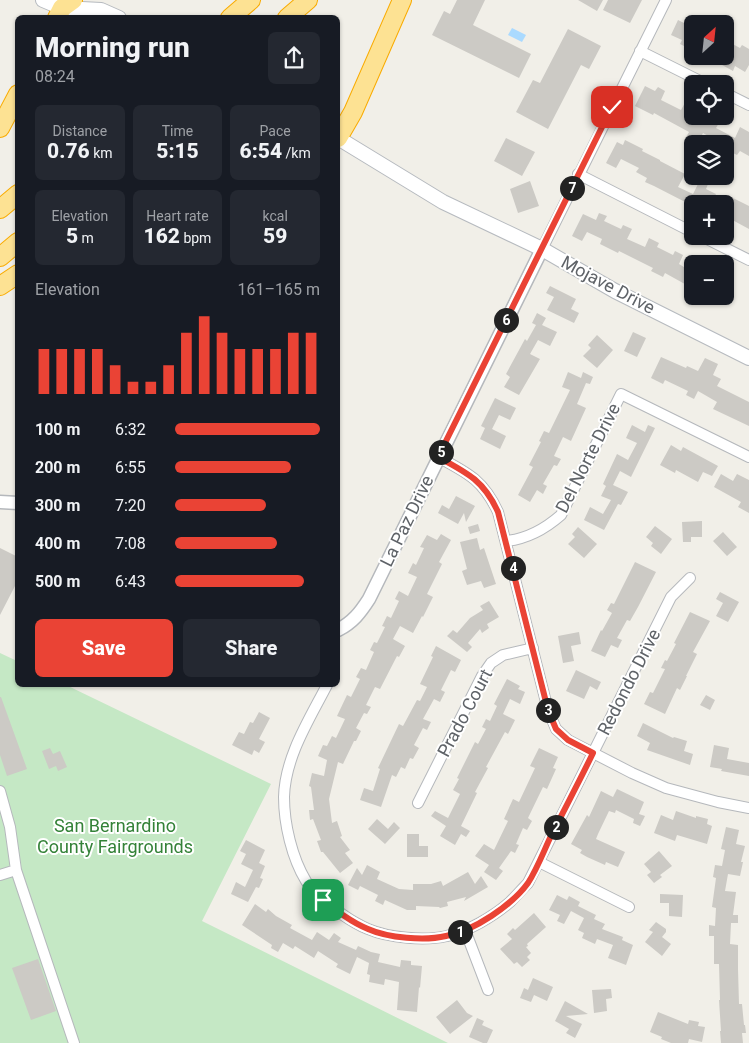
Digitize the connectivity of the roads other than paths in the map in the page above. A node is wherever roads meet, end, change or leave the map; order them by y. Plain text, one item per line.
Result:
1 (43, 0) edge
2 (251, 0) edge
3 (308, 0) edge
4 (402, 0) edge
5 (666, 0) edge
6 (66, 11) edge
7 (112, 15) edge
8 (234, 15) edge
9 (290, 15) edge
10 (640, 51) junction
11 (688, 75) edge
12 (734, 98) edge
13 (15, 100) edge
14 (749, 105) edge
15 (0, 128) edge
16 (340, 135) edge
17 (340, 139) edge
18 (578, 174) junction
19 (15, 196) edge
20 (0, 209) edge
21 (684, 228) edge
22 (15, 244) edge
23 (719, 245) edge
24 (542, 249) junction
25 (0, 257) edge
26 (749, 260) edge
27 (15, 276) edge
28 (0, 286) edge
29 (749, 358) edge
30 (438, 457) junction
31 (749, 457) edge
32 (0, 502) edge
33 (15, 503) edge
34 (506, 541) junction
35 (690, 578) dead end
36 (340, 629) edge
37 (533, 648) junction
38 (326, 687) edge
39 (593, 753) junction
40 (0, 791) edge
41 (418, 803) dead end
42 (749, 808) edge
43 (538, 862) junction
44 (16, 870) junction
45 (0, 875) edge
46 (629, 907) dead end
47 (465, 930) junction
48 (488, 990) dead end
49 (74, 1043) edge

1 - 6 main road
2 - 8 highway
3 - 9 highway
4 - 16 highway
5 - 10 street, La Paz Drive
6 - 7 main road
10 - 11 street
10 - 18 street, La Paz Drive
12 - 14 street
13 - 15 highway
17 - 24 main road, Mojave Drive
18 - 21 street
18 - 24 street, La Paz Drive
19 - 20 highway
22 - 25 highway
23 - 26 street
24 - 29 main road, Mojave Drive
24 - 30 street, La Paz Drive
27 - 28 highway
30 - 34 street
30 - 36 street, La Paz Drive
31 - 34 street, Del Norte Drive
32 - 33 street
34 - 37 street
35 - 39 street, Redondo Drive
37 - 39 street
37 - 41 street, Prado Court
38 - 47 street, Redondo Drive
39 - 42 street
39 - 43 street, Redondo Drive
40 - 44 street
43 - 46 street
43 - 47 street, Redondo Drive
44 - 45 street
44 - 49 street
47 - 48 street

